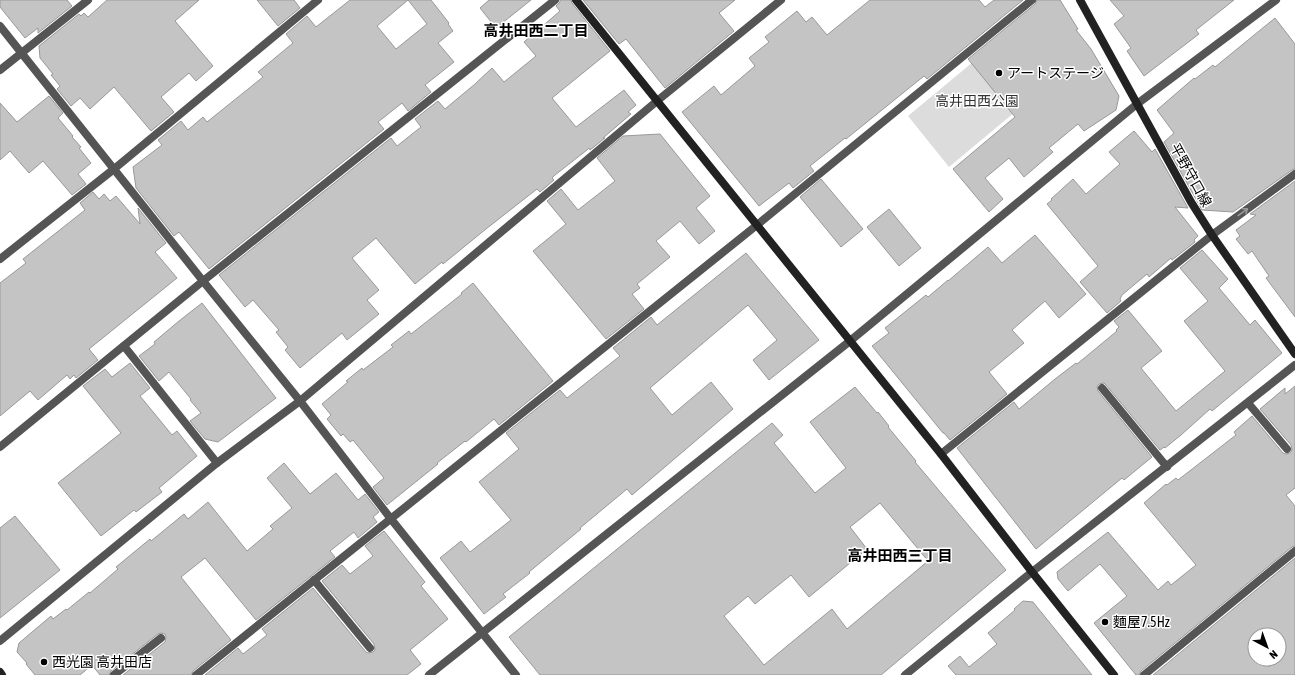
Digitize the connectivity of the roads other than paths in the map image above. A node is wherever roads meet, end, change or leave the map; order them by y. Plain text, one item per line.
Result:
1 (88, 0) edge
2 (318, 0) edge
3 (556, 0) edge
4 (576, 0) edge
5 (781, 0) edge
6 (1032, 0) edge
7 (1080, 0) edge
8 (1276, 0) edge
9 (0, 26) edge
10 (22, 52) junction
11 (0, 70) edge
12 (657, 101) junction
13 (1137, 104) junction
14 (114, 168) junction
15 (1295, 174) edge
16 (757, 224) junction
17 (1212, 235) junction
18 (0, 259) edge
19 (203, 281) junction
20 (850, 341) junction
21 (124, 346) junction
22 (1295, 354) edge
23 (1295, 365) edge
24 (1102, 388) dead end
25 (300, 401) junction
26 (1248, 403) junction
27 (0, 447) edge
28 (1287, 449) dead end
29 (941, 454) junction
30 (217, 463) junction
31 (1167, 467) junction
32 (391, 519) junction
33 (1295, 551) edge
34 (1032, 572) junction
35 (314, 580) junction
36 (482, 632) junction
37 (161, 638) dead end
38 (0, 641) edge
39 (370, 648) dead end
40 (0, 672) edge
41 (2, 675) edge
42 (114, 675) edge
43 (196, 675) edge
44 (429, 675) edge
45 (516, 675) edge
46 (905, 675) edge
47 (1114, 675) edge
48 (1144, 675) edge

1 - 10 street
2 - 14 street
3 - 19 street
4 - 12 street
5 - 12 street
6 - 16 street
7 - 13 street, 平野守口線
8 - 13 street
9 - 10 street
10 - 11 street
10 - 14 street
12 - 16 street
12 - 25 street
13 - 17 street, 平野守口線
13 - 20 street
14 - 18 street
14 - 19 street
17 -> 15 street
16 - 20 street
16 - 32 street
17 - 22 street, 平野守口線
17 - 29 street
19 - 21 street
19 - 25 street
20 - 29 street
20 - 36 street
21 - 27 street
21 - 30 street
23 - 26 street
24 - 31 street
25 - 30 street
25 - 32 street
26 - 28 street
26 - 31 street
29 - 34 street
30 - 38 street
31 - 34 street
32 - 35 street
32 - 36 street
33 - 48 street
34 - 46 street
34 - 47 street
35 - 39 street
35 - 43 street
36 - 44 street
36 - 45 street
37 - 42 street
40 - 41 street

